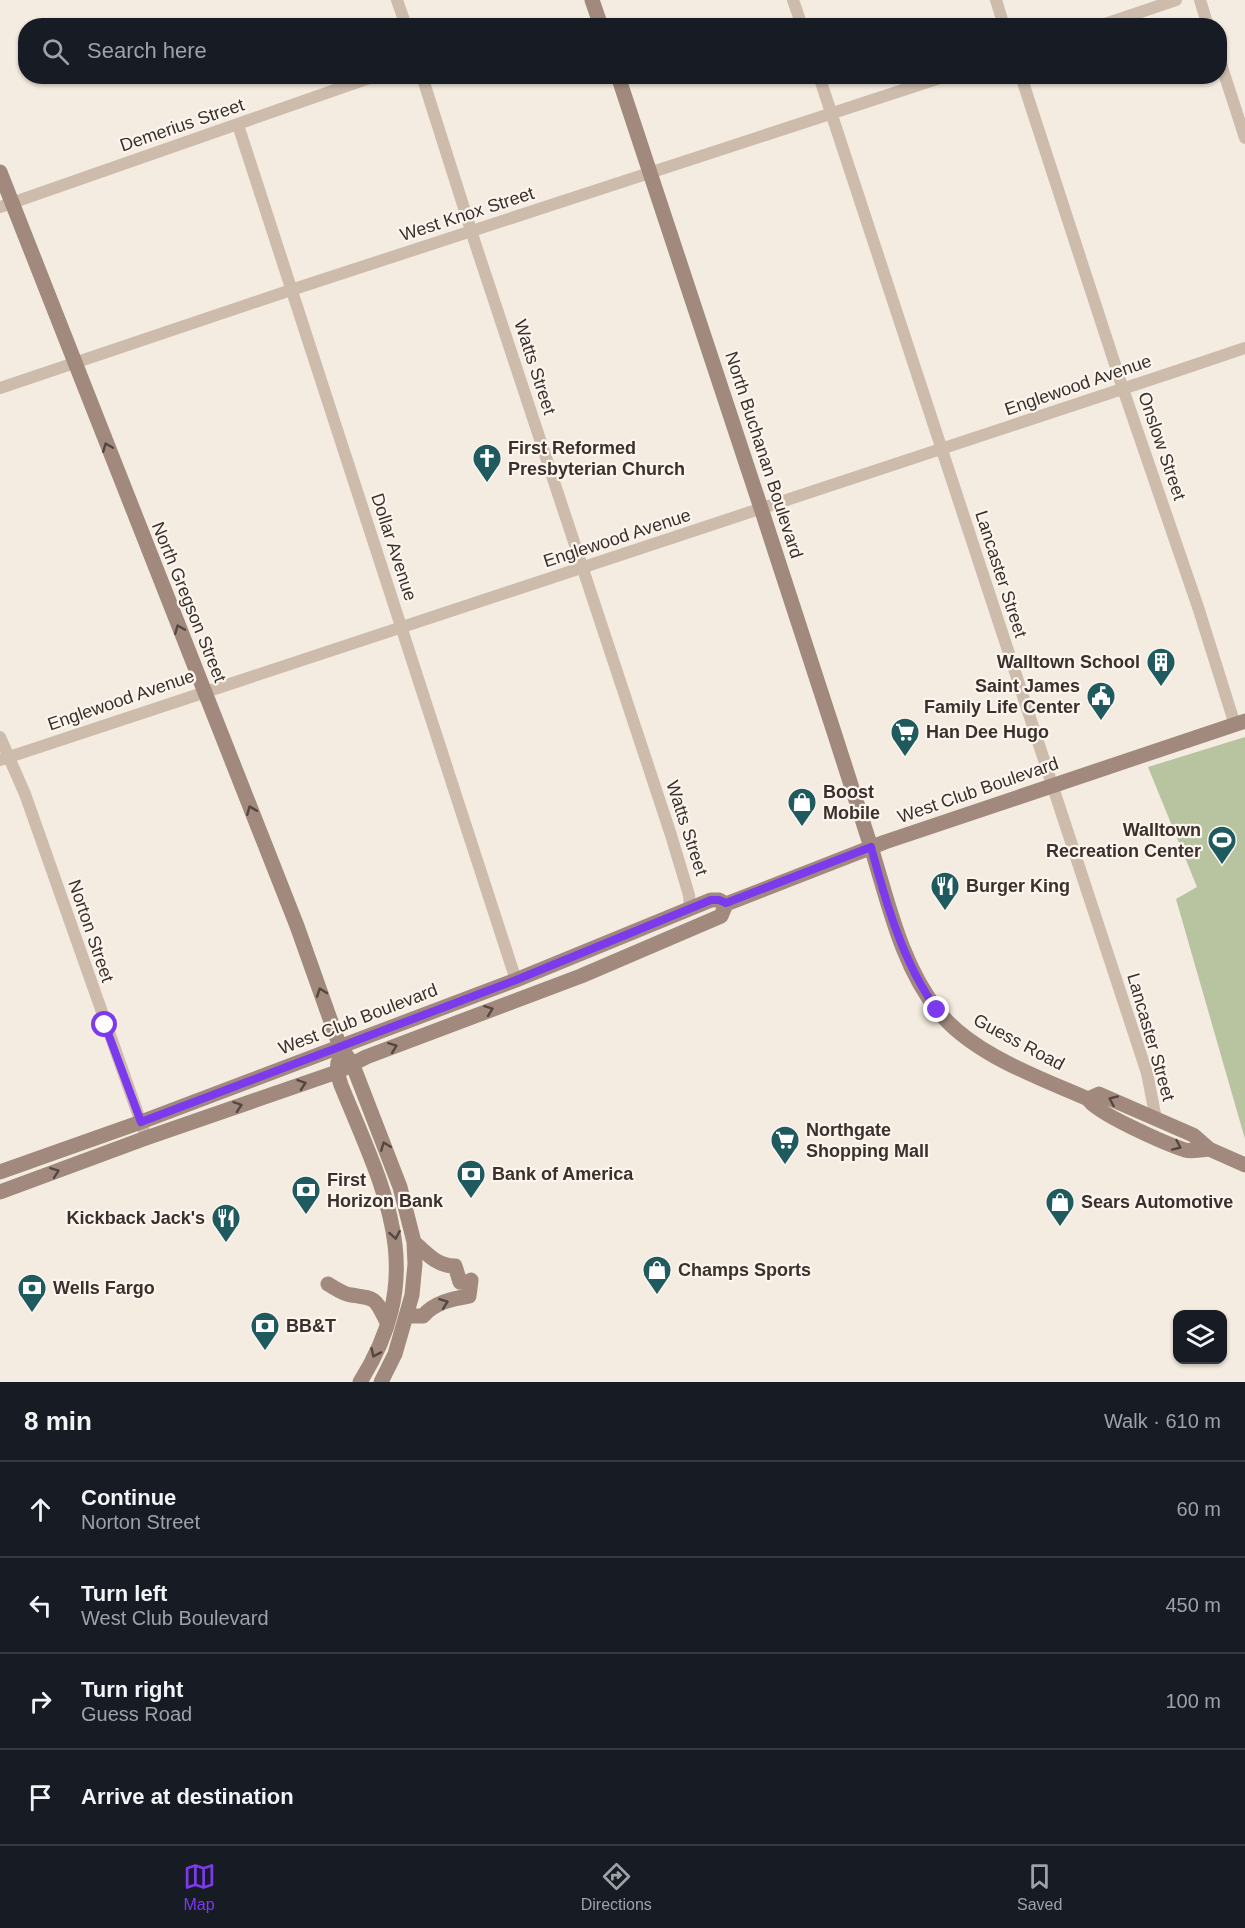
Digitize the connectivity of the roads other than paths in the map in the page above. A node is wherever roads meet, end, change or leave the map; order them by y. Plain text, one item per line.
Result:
1 (397, 0) edge
2 (592, 0) edge
3 (793, 0) edge
4 (996, 0) edge
5 (1176, 0) edge
6 (1200, 0) edge
7 (403, 18) edge
8 (598, 18) edge
9 (799, 18) edge
10 (1002, 18) edge
11 (1123, 18) edge
12 (1206, 18) edge
13 (1227, 83) edge
14 (353, 84) edge
15 (425, 84) edge
16 (621, 84) edge
17 (822, 84) edge
18 (922, 84) edge
19 (1024, 84) edge
20 (831, 114) junction
21 (238, 125) junction
22 (1245, 138) edge
23 (0, 172) edge
24 (650, 173) junction
25 (6, 205) edge
26 (472, 232) junction
27 (291, 290) junction
28 (1245, 348) edge
29 (74, 363) junction
30 (0, 388) edge
31 (1123, 389) junction
32 (941, 450) junction
33 (761, 510) junction
34 (583, 568) junction
35 (401, 627) junction
36 (204, 691) junction
37 (1240, 723) edge
38 (0, 737) edge
39 (5, 758) edge
40 (1052, 785) junction
41 (871, 847) junction
42 (726, 903) junction
43 (690, 908) junction
44 (656, 945) junction
45 (516, 980) junction
46 (340, 1047) junction
47 (352, 1063) junction
48 (337, 1072) junction
49 (1088, 1099) junction
50 (1156, 1119) junction
51 (141, 1122) junction
52 (146, 1138) junction
53 (1209, 1149) junction
54 (1245, 1165) edge
55 (0, 1172) edge
56 (0, 1192) edge
57 (414, 1242) junction
58 (328, 1284) dead end
59 (407, 1316) junction
60 (387, 1322) junction
61 (360, 1382) edge
62 (381, 1382) edge

1 - 7 street
2 - 8 main road
3 - 9 street
4 - 10 street
5 - 11 street
6 - 12 street
13 - 22 street
14 - 21 street, Demerius Street
15 - 26 street, Watts Street
16 - 24 main road, North Buchanan Boulevard
17 - 20 street, Lancaster Street
18 - 20 street, West Knox Street
19 - 31 street, Onslow Street
20 - 24 street, West Knox Street
20 - 32 street, Lancaster Street
21 - 25 street, Demerius Street
21 - 27 street, Dollar Avenue
23 - 25 main road, North Gregson Street
24 - 26 street, West Knox Street
24 - 33 main road, North Buchanan Boulevard
25 - 29 main road, North Gregson Street
26 - 27 street, West Knox Street
26 - 34 street, Watts Street
27 - 29 street, West Knox Street
27 - 35 street, Dollar Avenue
28 - 31 street, Englewood Avenue
29 - 30 street, West Knox Street
36 -> 29 main road, North Gregson Street
31 - 32 street, Englewood Avenue
31 - 37 street, Onslow Street
32 - 33 street, Englewood Avenue
32 - 40 street, Lancaster Street
33 - 34 street, Englewood Avenue
33 - 41 main road, North Buchanan Boulevard
34 - 35 street, Englewood Avenue
34 - 43 street, Watts Street
35 - 36 street, Englewood Avenue
35 - 45 street, Dollar Avenue
36 - 39 street, Englewood Avenue
46 -> 36 main road, North Gregson Street
37 - 40 main road, West Club Boulevard
38 - 39 street, Norton Street
39 - 51 street, Norton Street
40 - 41 main road, West Club Boulevard
40 - 50 street, Lancaster Street
41 - 42 main road, West Club Boulevard
41 - 49 main road, Guess Road
42 - 43 main road, West Club Boulevard
42 - 44 main road, West Club Boulevard
43 - 44 main road
43 - 45 main road, West Club Boulevard
47 -> 44 main road, West Club Boulevard
45 - 46 main road, West Club Boulevard
46 - 47 main road, North Gregson Street
46 - 48 main road, North Gregson Street
46 - 51 main road, West Club Boulevard
47 - 48 main road, West Club Boulevard
57 -> 47 main road, North Gregson Street
52 -> 48 main road, West Club Boulevard
48 -> 60 main road, North Gregson Street
50 -> 49 main road, Guess Road
49 -> 53 main road, Guess Road
50 - 53 main road, Guess Road
51 - 52 street, Norton Street
51 - 55 main road, West Club Boulevard
56 -> 52 main road, West Club Boulevard
53 - 54 main road, Guess Road
57 - 59 main road, North Gregson Street
59 -> 57 main road
58 - 60 main road
59 - 62 main road, North Gregson Street
60 -> 61 main road, North Gregson Street

